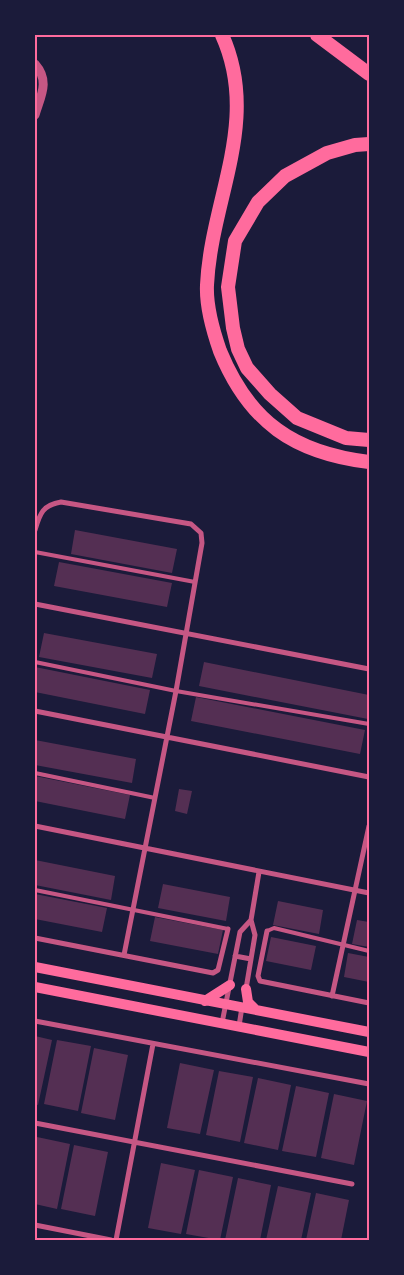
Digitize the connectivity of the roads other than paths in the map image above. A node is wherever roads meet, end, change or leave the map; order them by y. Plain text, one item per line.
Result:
1 (222, 35) edge
2 (317, 35) edge
3 (35, 64) edge
4 (369, 74) edge
5 (35, 115) edge
6 (369, 144) edge
7 (369, 440) edge
8 (369, 462) edge
9 (35, 530) edge
10 (35, 552) edge
11 (195, 582) junction
12 (35, 604) edge
13 (186, 635) junction
14 (35, 662) edge
15 (369, 669) edge
16 (176, 691) junction
17 (35, 711) edge
18 (369, 724) edge
19 (166, 738) junction
20 (35, 773) edge
21 (369, 776) edge
22 (155, 798) junction
23 (35, 826) edge
24 (369, 826) edge
25 (368, 838) edge
26 (146, 848) junction
27 (259, 872) junction
28 (35, 890) edge
29 (355, 890) junction
30 (369, 892) edge
31 (134, 910) junction
32 (251, 920) junction
33 (228, 929) joint
34 (267, 931) joint
35 (35, 938) edge
36 (343, 945) junction
37 (369, 951) edge
38 (124, 955) junction
39 (235, 956) junction
40 (251, 959) junction
41 (35, 966) edge
42 (230, 985) junction
43 (35, 986) edge
44 (246, 989) junction
45 (332, 996) junction
46 (205, 1001) junction
47 (369, 1003) edge
48 (226, 1005) junction
49 (242, 1008) junction
50 (256, 1010) junction
51 (35, 1021) edge
52 (222, 1023) junction
53 (239, 1026) junction
54 (369, 1032) edge
55 (154, 1044) junction
56 (369, 1052) edge
57 (369, 1084) edge
58 (35, 1123) edge
59 (135, 1142) junction
60 (352, 1184) dead end
61 (35, 1225) edge
62 (111, 1240) edge
63 (116, 1240) edge

1 - 8 highway
2 - 4 highway
3 - 5 street
6 - 7 highway
9 - 11 street
10 - 11 lane
11 - 13 street
12 - 13 street
13 - 15 street
13 - 16 street
14 - 16 lane
16 - 18 lane
16 - 19 street
17 - 19 street
19 - 21 street
19 - 22 street
20 - 22 lane
22 - 26 street
23 - 26 street
24 - 25 street
25 - 29 street
26 - 27 street
26 - 31 street
27 - 29 street
27 - 32 street
28 - 31 lane
29 - 30 street
29 - 36 street
31 - 33 lane
31 - 38 street
32 - 39 street
32 - 40 street
33 - 38 street
34 - 36 lane
34 - 45 street
35 - 38 street
36 - 37 lane
36 - 45 street
39 - 40 street
39 - 42 street
40 - 44 street
41 - 46 main road
42 - 46 main road
42 - 48 street
43 - 52 main road
44 - 49 street
44 - 50 main road
45 - 47 street
46 - 48 main road
48 - 49 main road
48 - 52 street
49 - 50 main road
49 - 53 street
50 - 54 main road
51 - 55 street
52 - 53 main road
53 - 56 main road
55 - 57 street
55 - 59 street
58 - 59 street
59 - 60 street
59 - 63 street
61 - 62 street

